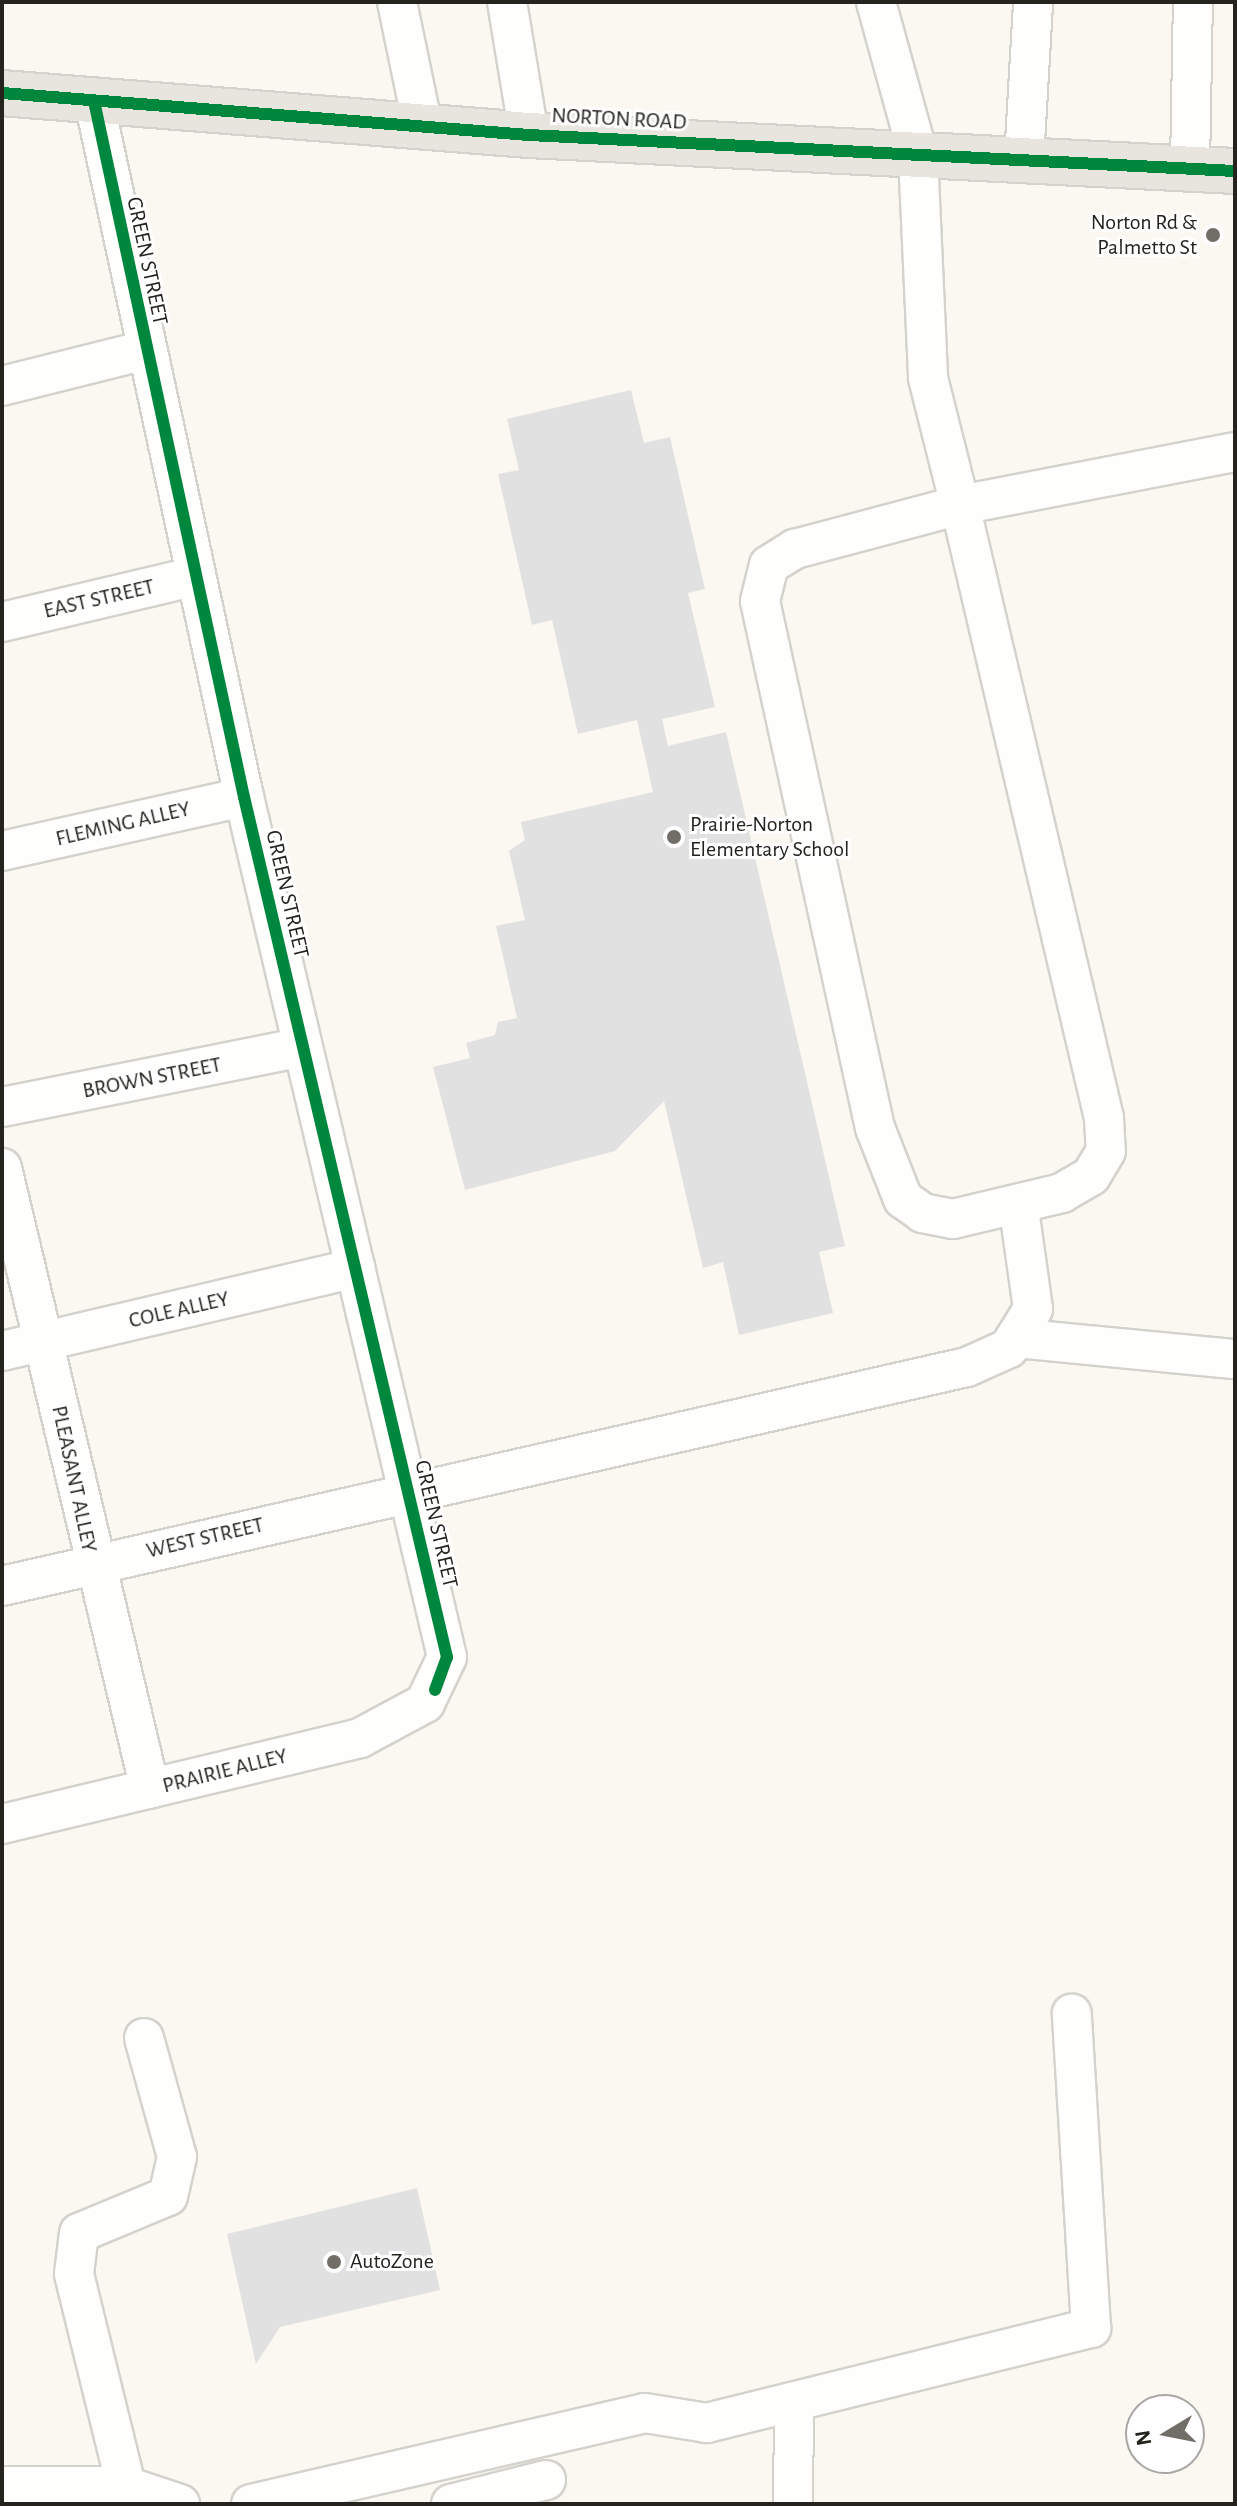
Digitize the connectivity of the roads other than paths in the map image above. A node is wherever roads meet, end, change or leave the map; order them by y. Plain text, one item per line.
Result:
1 (397, 2) edge
2 (507, 2) edge
3 (876, 2) edge
4 (1033, 2) edge
5 (1193, 2) edge
6 (2, 93) edge
7 (94, 101) junction
8 (423, 128) junction
9 (529, 135) junction
10 (918, 155) junction
11 (1024, 160) junction
12 (1190, 168) junction
13 (1235, 171) edge
14 (145, 350) junction
15 (2, 386) edge
16 (1235, 452) edge
17 (960, 505) junction
18 (196, 576) junction
19 (2, 622) edge
20 (244, 797) junction
21 (2, 851) edge
22 (301, 1047) junction
23 (2, 1107) edge
24 (2, 1168) edge
25 (1019, 1209) junction
26 (355, 1268) junction
27 (1015, 1338) junction
28 (44, 1341) junction
29 (2, 1351) edge
30 (1235, 1359) edge
31 (407, 1490) junction
32 (93, 1564) junction
33 (2, 1586) edge
34 (435, 1690) joint
35 (150, 1789) junction
36 (2, 1824) edge
37 (1072, 2014) dead end
38 (144, 2038) dead end
39 (794, 2402) junction
40 (537, 2438) junction
41 (2, 2486) edge
42 (549, 2492) edge
43 (129, 2495) edge
44 (180, 2504) edge
45 (251, 2504) edge
46 (451, 2504) edge
47 (793, 2504) edge

1 - 8 street
2 - 9 street
3 - 10 street
4 - 11 street
5 - 12 street
6 - 7 main road, NORTON ROAD
7 - 8 main road, NORTON ROAD
7 - 14 street, GREEN STREET
8 - 9 main road, NORTON ROAD
9 - 10 main road, NORTON ROAD
10 - 11 main road, NORTON ROAD
10 - 17 street
11 - 12 main road, NORTON ROAD
12 - 13 main road, NORTON ROAD
14 - 15 street
14 - 18 street, GREEN STREET
16 - 17 street
17 - 25 street
17 - 25 street
18 - 19 street, EAST STREET
18 - 20 street, GREEN STREET
20 - 21 street, FLEMING ALLEY
20 - 22 street, GREEN STREET
22 - 23 street, BROWN STREET
22 - 26 street, GREEN STREET
24 - 28 street, PLEASANT ALLEY
25 - 27 street
26 - 28 street, COLE ALLEY
26 - 31 street, GREEN STREET
27 - 30 street
27 - 31 street, WEST STREET
28 - 29 street, COLE ALLEY
28 - 32 street, PLEASANT ALLEY
31 - 32 street, WEST STREET
31 - 34 street, GREEN STREET
32 - 33 street, WEST STREET
32 - 35 street, PLEASANT ALLEY
34 - 35 street, PRAIRIE ALLEY
35 - 36 street, PRAIRIE ALLEY
37 - 39 street
38 - 43 street
39 - 40 street
39 - 47 street
40 - 42 street
40 - 45 street
41 - 43 street
42 - 46 street
43 - 44 street

